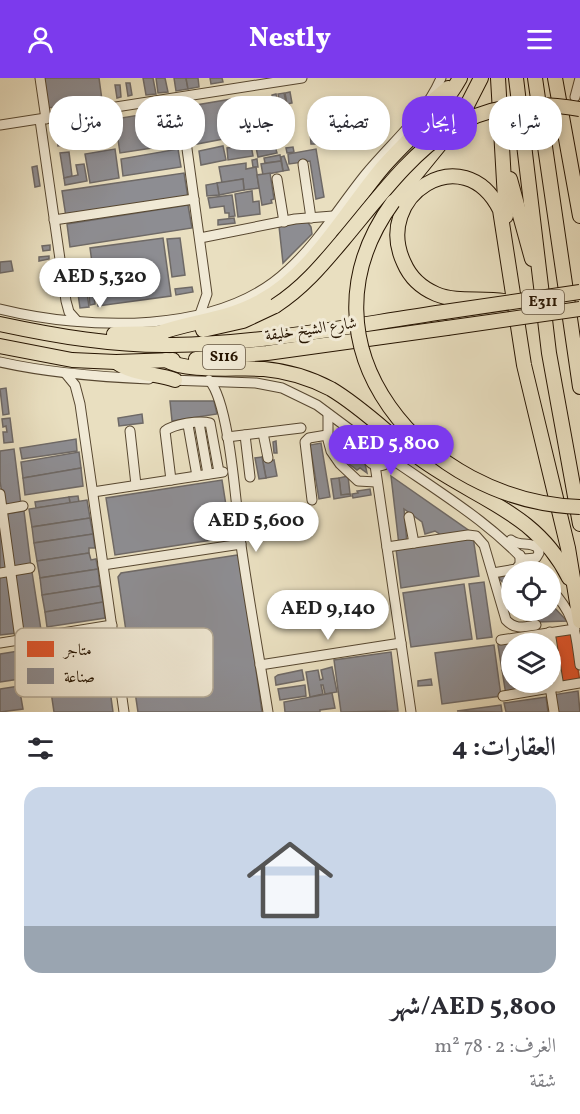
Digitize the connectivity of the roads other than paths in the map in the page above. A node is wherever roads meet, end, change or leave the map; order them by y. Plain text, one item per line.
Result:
1 (40, 78) edge
2 (302, 78) edge
3 (441, 78) edge
4 (459, 78) edge
5 (481, 78) edge
6 (498, 78) edge
7 (516, 78) edge
8 (536, 78) edge
9 (555, 78) edge
10 (580, 78) edge
11 (192, 96) edge
12 (433, 96) edge
13 (438, 96) edge
14 (499, 96) edge
15 (578, 103) edge
16 (135, 105) edge
17 (43, 119) junction
18 (0, 125) edge
19 (402, 133) edge
20 (187, 150) edge
21 (502, 150) edge
22 (505, 150) edge
23 (303, 164) dead end
24 (277, 179) dead end
25 (194, 199) junction
26 (333, 216) junction
27 (580, 216) edge
28 (313, 218) junction
29 (54, 220) junction
30 (284, 222) junction
31 (323, 230) junction
32 (200, 238) junction
33 (510, 272) junction
34 (541, 287) junction
35 (580, 292) edge
36 (207, 294) junction
37 (66, 301) junction
38 (509, 303) junction
39 (221, 308) junction
40 (0, 309) edge
41 (580, 309) edge
42 (200, 314) junction
43 (51, 319) junction
44 (77, 321) junction
45 (0, 324) edge
46 (156, 334) junction
47 (82, 339) junction
48 (0, 346) edge
49 (166, 360) junction
50 (0, 362) edge
51 (116, 362) junction
52 (64, 373) junction
53 (96, 377) junction
54 (175, 380) junction
55 (209, 381) junction
56 (232, 382) junction
57 (580, 387) edge
58 (220, 398) junction
59 (80, 404) junction
60 (328, 414) junction
61 (199, 423) junction
62 (188, 425) junction
63 (301, 428) dead end
64 (130, 431) dead end
65 (263, 433) junction
66 (245, 435) junction
67 (327, 435) junction
68 (227, 437) junction
69 (367, 448) junction
70 (248, 453) junction
71 (390, 458) junction
72 (375, 465) junction
73 (232, 470) junction
74 (219, 472) junction
75 (202, 475) junction
76 (250, 477) dead end
77 (171, 480) junction
78 (376, 482) junction
79 (136, 485) junction
80 (93, 492) junction
81 (0, 494) edge
82 (312, 500) dead end
83 (22, 506) dead end
84 (580, 507) edge
85 (1, 510) edge
86 (409, 517) dead end
87 (580, 524) edge
88 (494, 530) junction
89 (414, 543) junction
90 (241, 544) junction
91 (387, 547) junction
92 (522, 557) junction
93 (525, 561) edge
94 (103, 565) junction
95 (30, 568) dead end
96 (11, 572) junction
97 (0, 573) edge
98 (493, 573) junction
99 (575, 593) junction
100 (561, 601) edge
101 (112, 625) junction
102 (536, 625) dead end
103 (578, 625) edge
104 (19, 628) edge
105 (92, 628) edge
106 (112, 628) edge
107 (550, 632) joint
108 (544, 633) edge
109 (15, 640) edge
110 (0, 643) edge
111 (401, 643) junction
112 (260, 665) junction
113 (580, 665) edge
114 (580, 685) edge
115 (561, 689) edge
116 (538, 693) edge
117 (555, 693) edge
118 (122, 697) edge
119 (504, 699) dead end
120 (124, 712) edge
121 (268, 712) edge
122 (411, 712) edge
123 (554, 712) edge

1 - 17 street
2 - 11 street
3 - 12 street
4 - 13 highway
4 - 46 highway
5 - 84 highway, bridge
6 - 14 highway
7 - 34 highway, E311
8 - 57 highway, E311
9 - 27 highway
10 - 15 street
15 - 46 highway, bridge
16 - 17 street
17 - 18 street
17 - 29 street
19 - 26 street
20 - 25 street
21 - 33 highway
22 - 34 highway
23 - 28 street
24 - 30 street
25 - 29 street
25 - 32 street
26 - 28 street
26 - 31 street
28 - 30 street
28 - 31 street
29 - 37 street
30 - 32 street
31 - 39 street
32 - 36 street
33 - 38 highway, bridge
33 - 99 highway
34 - 87 highway, E311
35 - 38 highway, S116, bridge
36 - 39 street
36 - 42 street
37 - 43 street
37 - 44 street
38 - 47 highway, شارع الشيخ خليفة / S116, bridge
39 - 42 street
40 - 43 street
41 - 49 highway, شارع الشيخ خليفة / S116, bridge
42 - 44 street
43 - 44 street
45 - 47 highway, شارع الشيخ خليفة / S116
46 - 47 highway
48 - 51 highway, شارع الشيخ خليفة / S116
49 - 51 highway, شارع الشيخ خليفة / S116
49 - 99 highway
50 - 52 street
51 - 54 highway
52 - 53 street
52 - 59 street
53 - 54 street
53 - 59 street
54 - 55 street
55 - 56 street
55 - 58 street
56 - 58 street
56 - 60 street
58 - 68 street
59 - 80 street
60 - 67 street
60 - 69 street
61 - 62 street
61 - 74 street
61 - 75 street
62 - 75 street
62 - 77 street
63 - 65 street
64 - 79 street
65 - 66 street
65 - 70 street
66 - 68 street
66 - 70 street
67 - 78 street
67 - 82 street
68 - 73 street
69 - 71 street
69 - 72 street
70 - 76 street
71 - 72 street
71 - 88 street
72 - 78 street
73 - 74 street
73 - 90 street
74 - 75 street
75 - 77 street
77 - 79 street
78 - 91 street
79 - 80 street
80 - 94 street
81 - 85 street
83 - 85 street
85 - 96 street
86 - 89 street
88 - 92 street
88 - 92 street
89 - 91 street
89 - 98 street
90 - 94 street
90 - 112 street
91 - 111 street
92 - 93 street
92 - 98 street
94 - 101 street
95 - 96 street
96 - 97 street
96 - 104 street
98 - 102 street
99 - 103 highway
100 - 103 street
101 - 105 street
101 - 106 street
103 - 107 street
103 - 113 street
107 - 108 street
109 - 110 street
111 - 112 street
111 - 122 street
112 - 121 street
114 - 115 street
116 - 119 street
117 - 123 street
118 - 120 street

